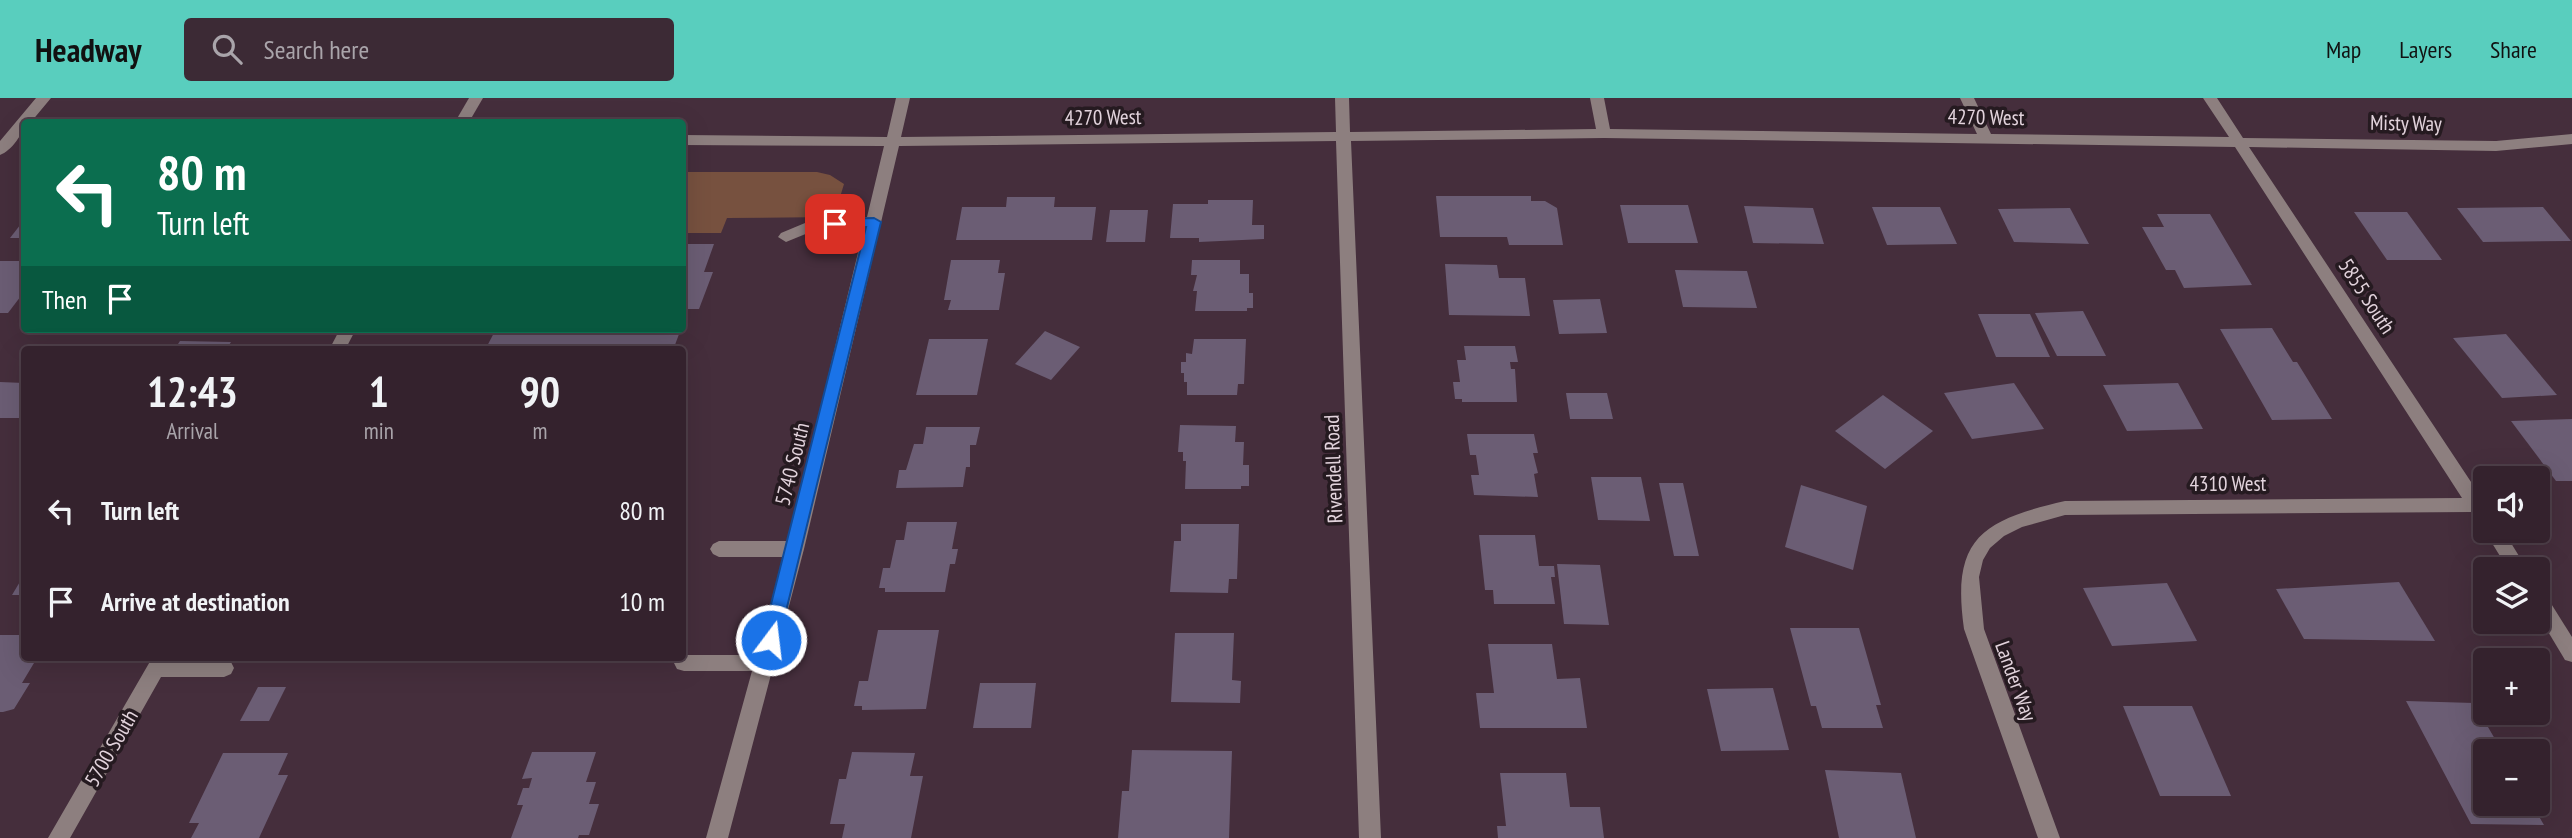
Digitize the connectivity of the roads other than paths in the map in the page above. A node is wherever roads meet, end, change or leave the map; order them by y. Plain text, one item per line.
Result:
1 (44, 98) edge
2 (476, 98) edge
3 (903, 98) edge
4 (1342, 98) edge
5 (1597, 98) edge
6 (1967, 98) edge
7 (2210, 98) edge
8 (27, 119) edge
9 (464, 119) edge
10 (21, 126) edge
11 (1604, 133) junction
12 (1343, 135) junction
13 (1986, 138) junction
14 (2572, 138) edge
15 (686, 140) edge
16 (2238, 141) junction
17 (8, 142) edge
18 (892, 142) junction
19 (874, 222) junction
20 (786, 237) dead end
21 (2473, 500) edge
22 (2473, 512) edge
23 (1986, 538) joint
24 (719, 549) dead end
25 (795, 549) junction
26 (2550, 619) edge
27 (2572, 653) edge
28 (159, 663) edge
29 (684, 663) dead end
30 (765, 663) junction
31 (224, 668) dead end
32 (59, 838) edge
33 (717, 838) edge
34 (1370, 838) edge
35 (2049, 838) edge

1 - 8 street
2 - 9 street
3 - 18 street, 5740 South
4 - 12 street, Rivendell Road
5 - 11 street
6 - 13 street
7 - 16 street, 5855 South
10 - 17 street
11 - 12 street, 4270 West
11 - 13 street, 4270 West
12 - 18 street, 4270 West
12 - 34 street, Rivendell Road
13 - 16 street, 4270 West
14 - 16 street, Misty Way
15 - 18 street, 4270 West
16 - 21 street, 5855 South
18 - 19 street, 5740 South
19 - 20 street
19 - 25 street, 5740 South
22 - 23 street, 4310 West
23 - 35 street, Lander Way
24 - 25 street
25 - 30 street, 5740 South
26 - 27 street
28 - 31 street
28 - 32 street, 5700 South
29 - 30 street
30 - 33 street, 5740 South

